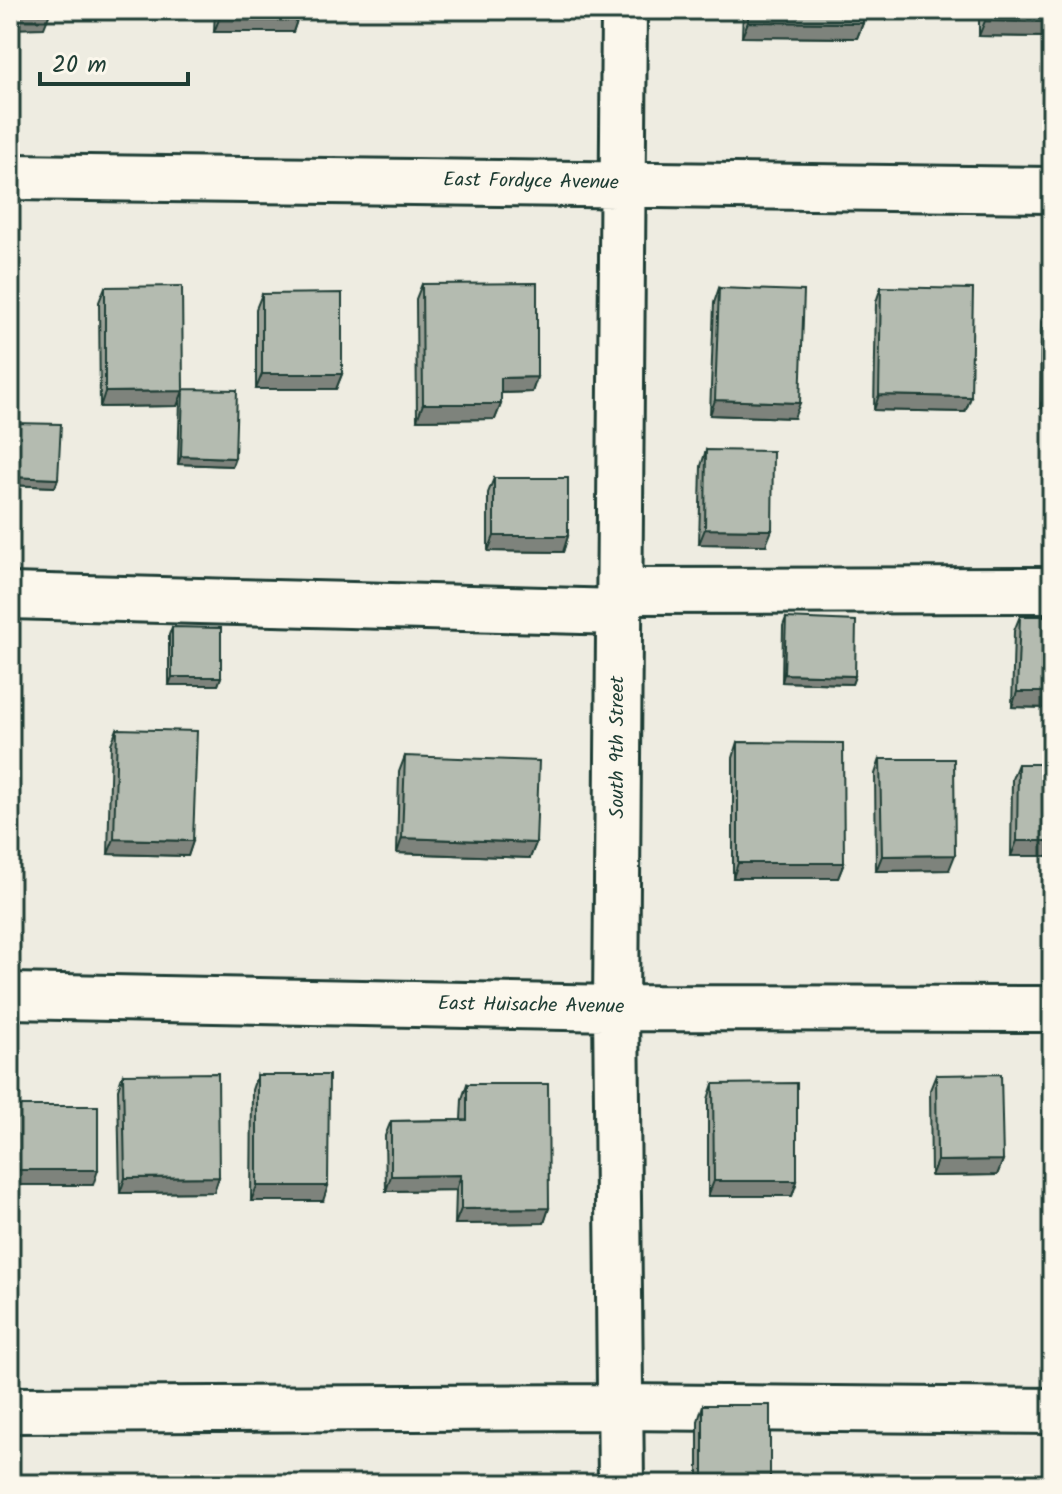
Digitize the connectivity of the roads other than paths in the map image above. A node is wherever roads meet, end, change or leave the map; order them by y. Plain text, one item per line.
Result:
1 (624, 10) edge
2 (10, 177) edge
3 (622, 183) junction
4 (1052, 190) edge
5 (1052, 590) edge
6 (10, 596) edge
7 (619, 602) junction
8 (10, 996) edge
9 (616, 1008) junction
10 (1052, 1009) edge
11 (620, 1407) junction
12 (10, 1410) edge
13 (1052, 1411) edge
14 (621, 1484) edge

1 - 3 street, South 9th Street
2 - 3 street, East Fordyce Avenue
3 - 4 street, East Fordyce Avenue
3 - 7 street, South 9th Street
5 - 7 street
6 - 7 street
7 - 9 street, South 9th Street
8 - 9 street, East Huisache Avenue
9 - 10 street, East Huisache Avenue
9 - 11 street, South 9th Street
11 - 12 street
11 - 13 street
11 - 14 street, South 9th Street

